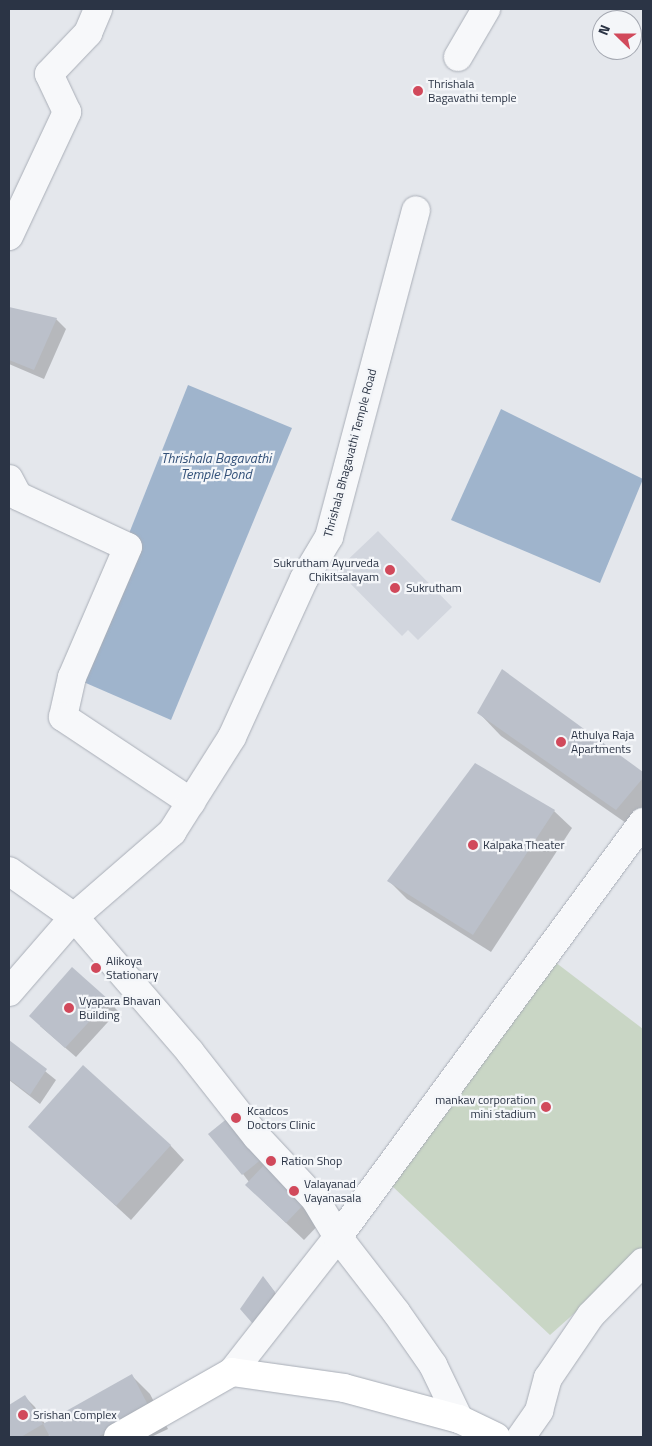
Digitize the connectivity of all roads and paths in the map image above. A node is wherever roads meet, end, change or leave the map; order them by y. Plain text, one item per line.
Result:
1 (98, 9) edge
2 (486, 9) edge
3 (458, 57) dead end
4 (416, 210) dead end
5 (9, 235) edge
6 (9, 479) edge
7 (192, 802) junction
8 (643, 822) edge
9 (9, 871) edge
10 (74, 917) junction
11 (9, 992) edge
12 (338, 1237) junction
13 (643, 1262) edge
14 (232, 1372) junction
15 (459, 1419) junction
16 (118, 1437) edge
17 (496, 1437) edge
18 (521, 1437) edge

1 - 5 street
2 - 3 street
4 - 7 street, Thrishala Bhagavathi Temple Road
6 - 7 street
7 - 10 street, Thrishala Bhagavathi Temple Road
8 - 12 street
9 - 10 street
10 - 11 street, Thrishala Bhagavathi Temple Road
10 - 12 street
12 - 14 street
12 - 15 street
13 - 18 street
14 - 15 main road
14 - 16 main road
15 - 17 main road

